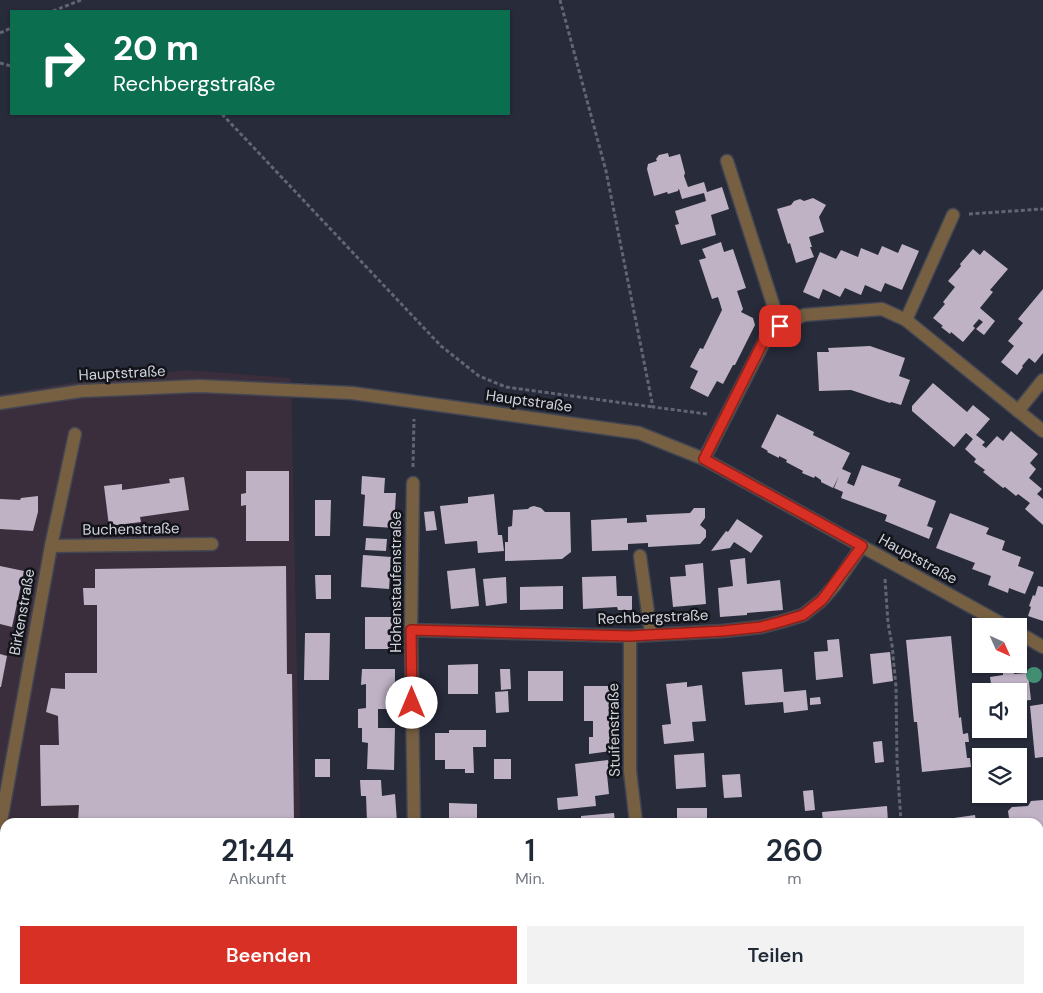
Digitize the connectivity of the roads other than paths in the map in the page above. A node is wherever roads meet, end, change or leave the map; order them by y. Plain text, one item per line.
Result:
1 (727, 161) dead end
2 (953, 215) road end
3 (906, 320) junction
4 (780, 326) junction
5 (1043, 380) edge
6 (0, 403) edge
7 (1018, 411) junction
8 (1043, 431) edge
9 (75, 434) dead end
10 (704, 459) junction
11 (413, 483) road end
12 (212, 544) dead end
13 (51, 546) junction
14 (862, 546) junction
15 (640, 556) dead end
16 (991, 618) edge
17 (411, 630) junction
18 (651, 634) junction
19 (630, 636) junction
20 (1028, 638) edge
21 (1043, 647) edge
22 (2, 818) edge
23 (414, 818) edge
24 (636, 818) edge

1 - 4 street
2 - 3 street
3 - 4 street
3 - 7 street
4 - 10 street
5 - 7 street
6 - 10 street, Hauptstraße
7 - 8 street
9 - 13 street, Birkenstraße
10 - 14 street, Hauptstraße
11 - 17 street, Hohenstaufenstraße
12 - 13 street, Buchenstraße
13 - 22 street, Birkenstraße
14 - 16 street, Hauptstraße
14 - 18 street, Rechbergstraße
15 - 18 street
17 - 19 street, Rechbergstraße
17 - 23 street, Hohenstaufenstraße
18 - 19 street, Rechbergstraße
19 - 24 street, Stuifenstraße
20 - 21 street

